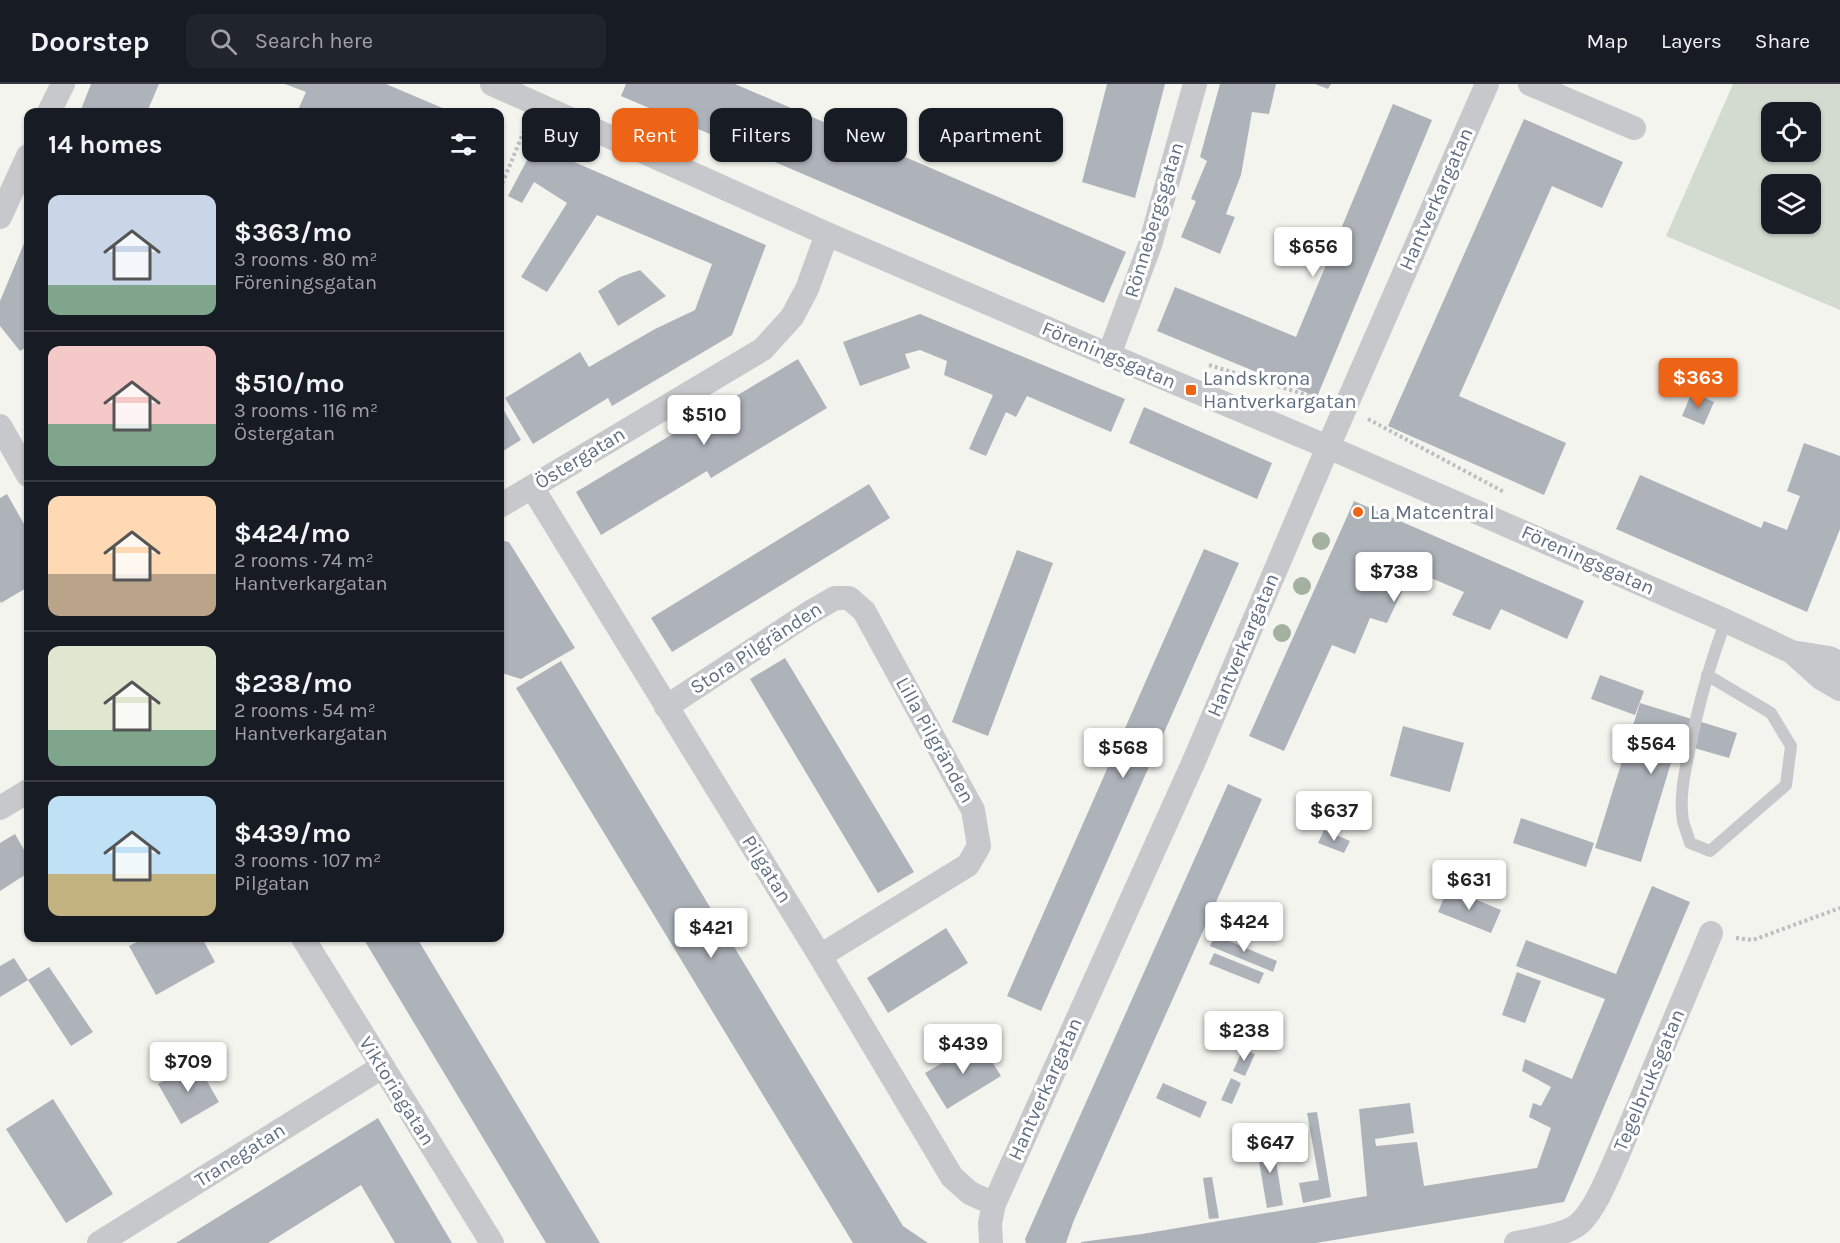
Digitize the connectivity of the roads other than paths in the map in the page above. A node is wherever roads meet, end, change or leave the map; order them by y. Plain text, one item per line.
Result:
1 (63, 84) edge
2 (492, 84) edge
3 (1195, 84) edge
4 (1487, 84) edge
5 (1530, 84) edge
6 (51, 108) edge
7 (1634, 128) dead end
8 (24, 165) edge
9 (0, 217) edge
10 (827, 234) junction
11 (1108, 355) junction
12 (0, 426) edge
13 (1328, 447) junction
14 (24, 468) edge
15 (532, 487) junction
16 (504, 504) edge
17 (849, 598) joint
18 (1725, 621) junction
19 (1792, 652) junction
20 (1840, 663) edge
21 (1707, 675) junction
22 (1840, 689) edge
23 (666, 707) junction
24 (24, 793) edge
25 (0, 808) edge
26 (1711, 933) road end
27 (305, 942) edge
28 (820, 956) junction
29 (382, 1067) junction
30 (994, 1204) junction
31 (99, 1243) edge
32 (492, 1243) edge
33 (991, 1243) edge
34 (1516, 1243) edge

1 - 6 street
2 - 10 street, Föreningsgatan
3 - 11 street, Rönnebergsgatan
4 - 13 street, Hantverkargatan
5 - 7 street
8 - 9 street
10 - 11 street, Föreningsgatan
10 - 15 street, Östergatan
11 - 13 street, Föreningsgatan
12 - 14 street
13 - 18 street, Föreningsgatan
13 - 30 street, Hantverkargatan
15 - 16 street, Östergatan
15 - 23 street, Pilgatan
17 - 23 street, Stora Pilgränden
17 - 28 street, Lilla Pilgränden
18 - 19 street, Föreningsgatan
18 - 21 lane
19 - 20 street, Föreningsgatan
19 - 22 street, Föreningsgatan
21 - 21 lane
23 - 28 street, Pilgatan
24 - 25 street
26 - 34 street, Tegelbruksgatan
27 - 29 street, Viktoriagatan
28 - 30 street, Pilgatan
29 - 31 street, Tranegatan
29 - 32 street, Viktoriagatan
30 - 33 street

